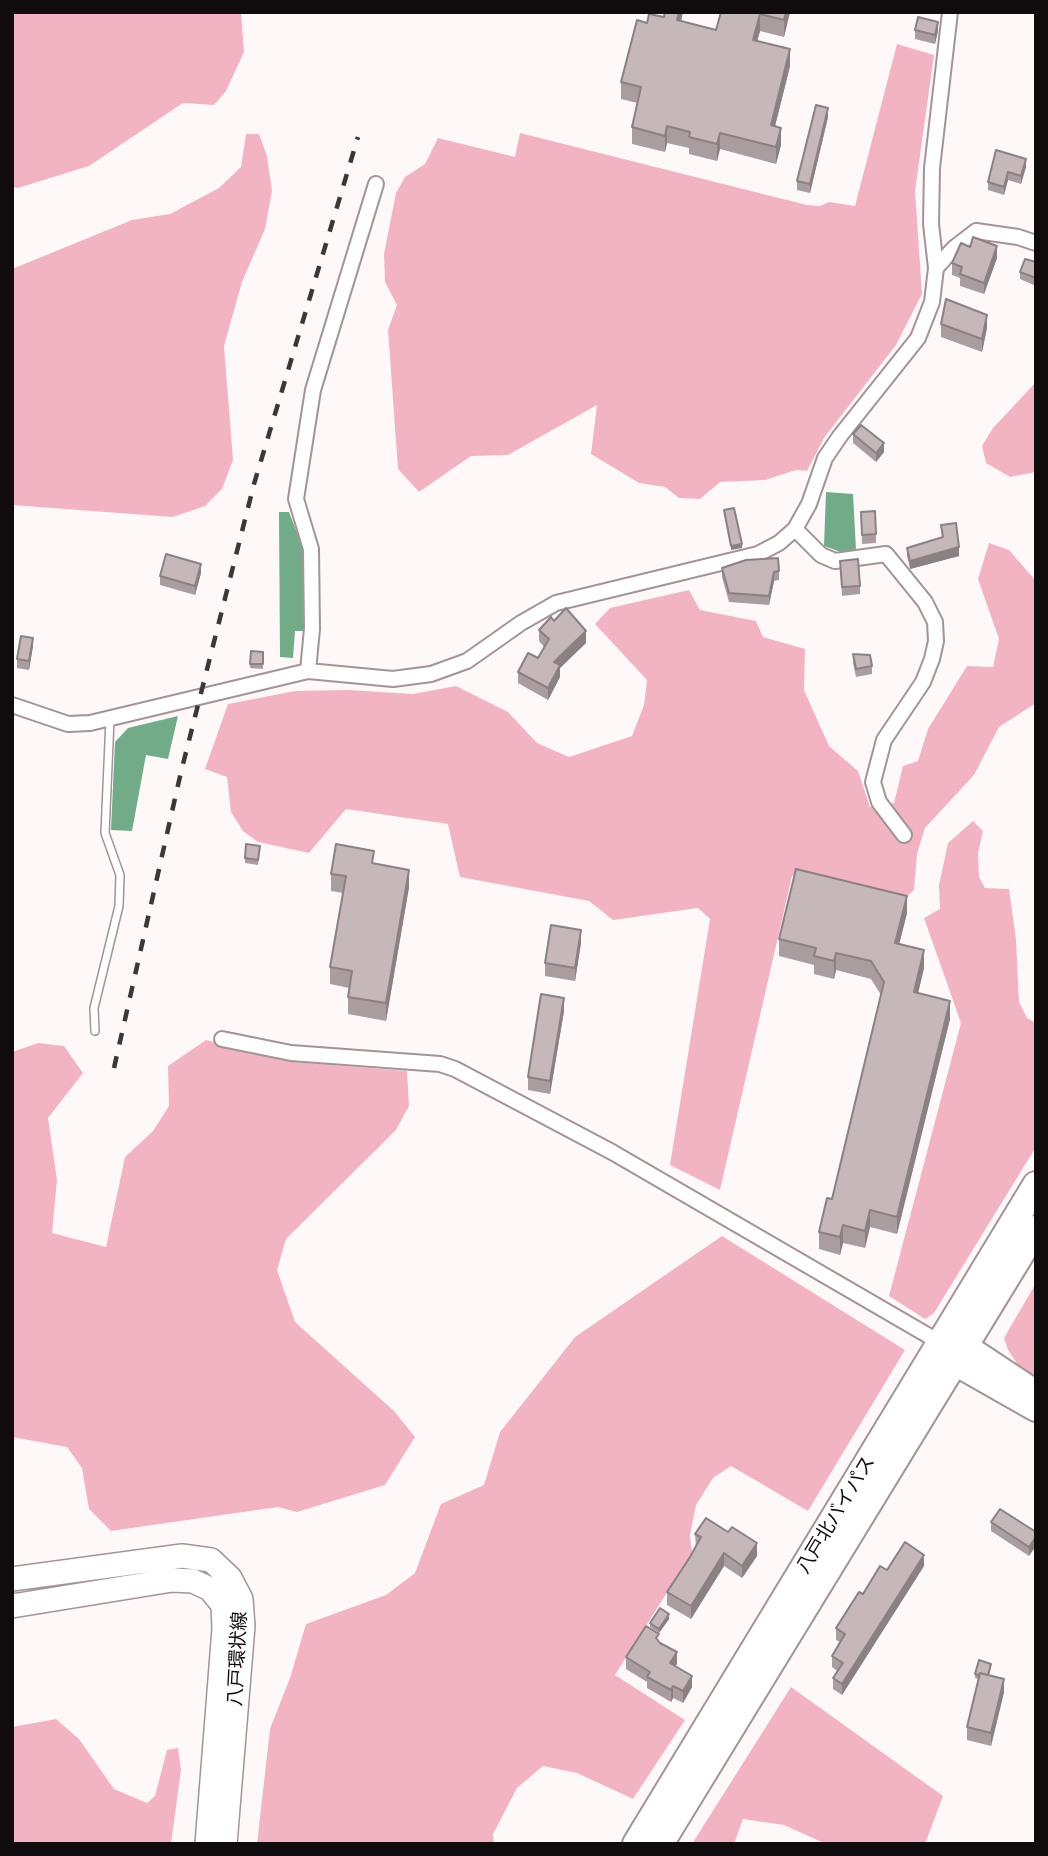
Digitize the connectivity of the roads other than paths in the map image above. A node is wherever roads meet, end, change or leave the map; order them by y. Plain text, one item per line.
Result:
1 (950, 12) edge
2 (376, 184) dead end
3 (1036, 243) edge
4 (936, 268) junction
5 (795, 529) junction
6 (308, 671) junction
7 (12, 705) edge
8 (110, 719) junction
9 (904, 835) dead end
10 (95, 1031) dead end
11 (222, 1039) dead end
12 (1036, 1185) edge
13 (1036, 1229) edge
14 (954, 1351) junction
15 (1036, 1394) edge
16 (1036, 1408) edge
17 (12, 1579) edge
18 (12, 1606) edge
19 (207, 1844) edge
20 (225, 1844) edge
21 (636, 1844) edge
22 (660, 1844) edge

1 - 4 street
2 - 6 street
3 - 4 street
4 - 5 street
5 - 6 street
5 - 9 street
6 - 8 street
7 - 8 street
8 - 10 lane
11 - 14 street
12 - 14 highway, 八戸北バイパス
13 - 14 highway, 八戸北バイパス
14 - 15 highway
14 - 16 highway
14 - 21 highway, 八戸北バイパス
14 - 22 highway, 八戸北バイパス
17 - 20 main road, 八戸環状線
18 - 19 main road, 八戸環状線

